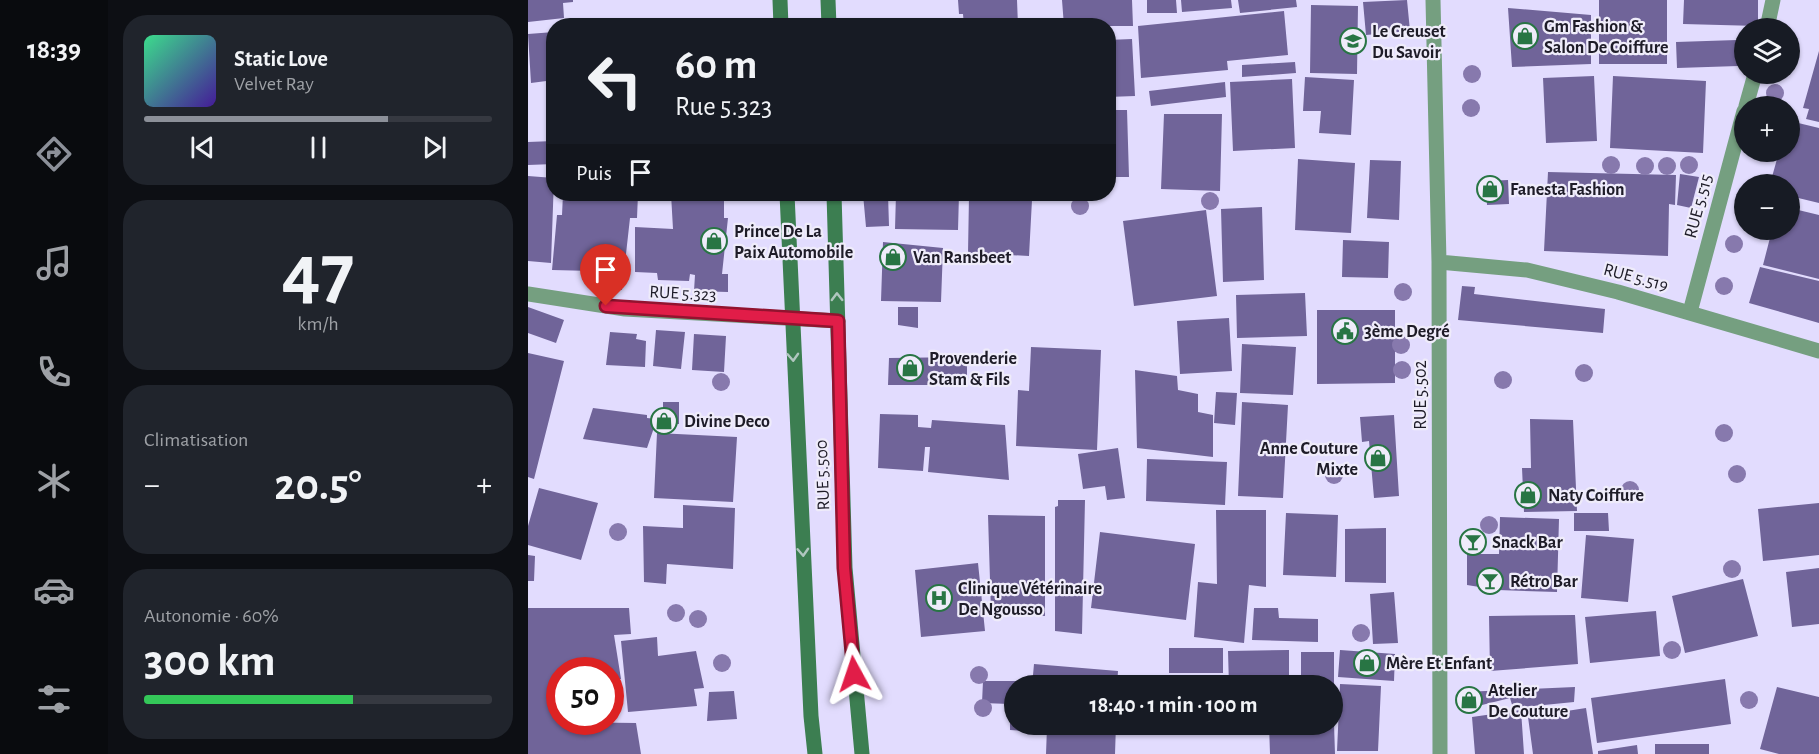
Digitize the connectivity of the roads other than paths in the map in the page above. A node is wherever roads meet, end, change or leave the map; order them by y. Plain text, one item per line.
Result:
1 (780, 0) edge
2 (828, 0) edge
3 (1433, 0) edge
4 (1773, 0) edge
5 (781, 18) edge
6 (829, 18) edge
7 (1769, 18) edge
8 (1734, 148) edge
9 (787, 201) edge
10 (834, 201) edge
11 (1439, 262) junction
12 (528, 294) edge
13 (1690, 312) junction
14 (791, 319) junction
15 (838, 321) junction
16 (1819, 351) edge
17 (815, 754) edge
18 (862, 754) edge
19 (1440, 754) edge

1 - 5 main road
2 - 6 main road
3 - 11 street, RUE 5.502
4 - 7 street
8 - 13 street, RUE 5.515
9 - 14 main road, RUE 5.500
15 -> 10 main road, RUE 5.500
11 - 13 street, RUE 5.519
11 - 19 street, RUE 5.502
12 - 14 street, RUE 5.323
13 - 16 street, RUE 5.519
14 - 15 street, RUE 5.323
14 -> 17 main road, RUE 5.500
15 - 18 main road, RUE 5.500

